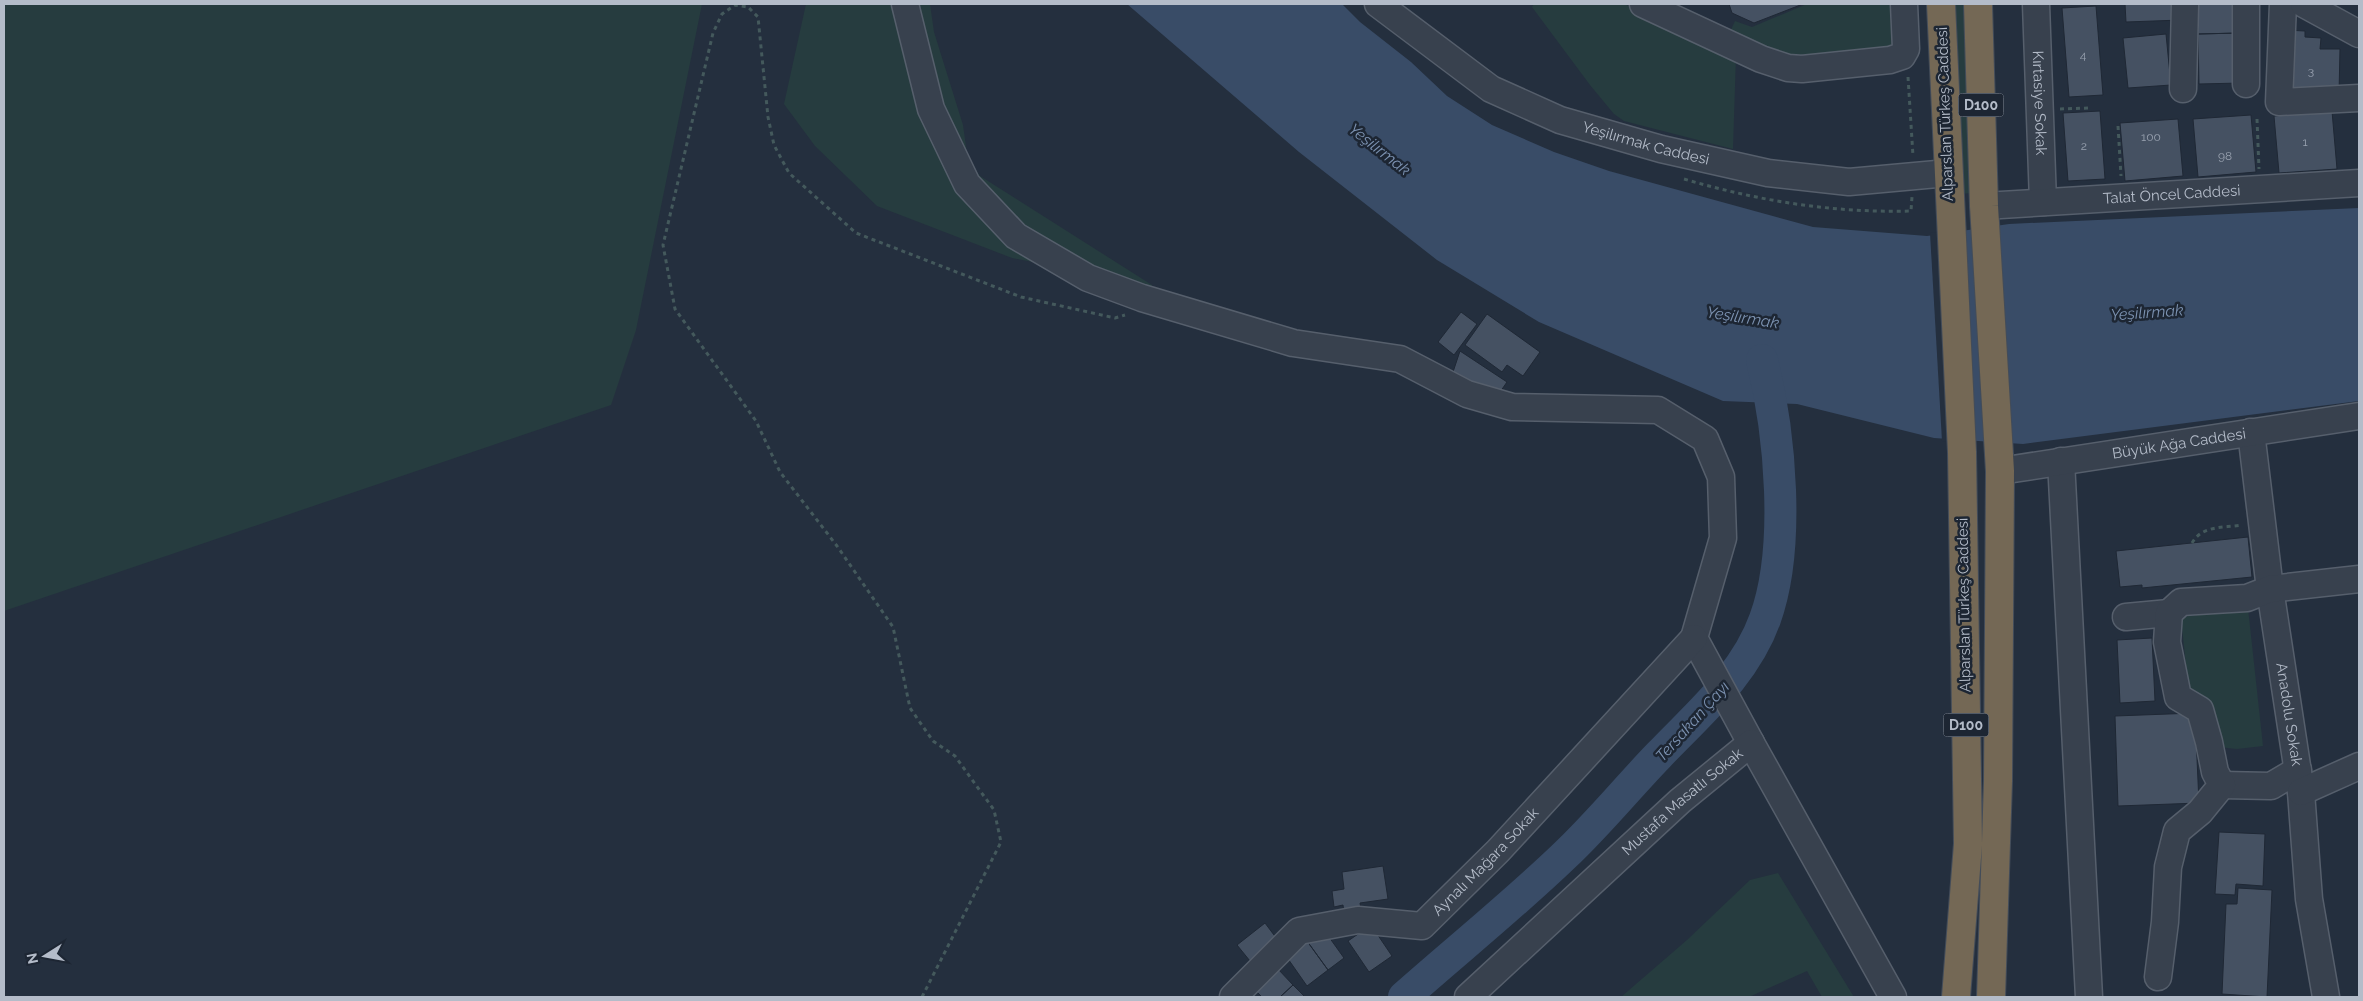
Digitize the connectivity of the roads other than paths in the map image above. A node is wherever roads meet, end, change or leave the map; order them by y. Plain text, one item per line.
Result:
1 (905, 4) edge
2 (1378, 4) edge
3 (1643, 4) edge
4 (1904, 4) edge
5 (1940, 4) edge
6 (1978, 4) edge
7 (2036, 4) edge
8 (2185, 4) edge
9 (2246, 4) edge
10 (2283, 4) edge
11 (2304, 4) edge
12 (2359, 34) edge
13 (2246, 84) dead end
14 (2183, 89) dead end
15 (2359, 98) edge
16 (1948, 173) junction
17 (2359, 183) edge
18 (2043, 202) junction
19 (1985, 214) junction
20 (2359, 416) edge
21 (2251, 432) junction
22 (2061, 461) junction
23 (2000, 462) junction
24 (2359, 579) edge
25 (2270, 589) junction
26 (2169, 613) junction
27 (2126, 617) dead end
28 (1700, 649) junction
29 (1751, 743) junction
30 (2359, 766) edge
31 (2300, 781) junction
32 (2222, 785) junction
33 (2158, 977) dead end
34 (1233, 997) edge
35 (1468, 997) edge
36 (1893, 997) edge
37 (1956, 997) edge
38 (1991, 997) edge
39 (2089, 997) edge
40 (2326, 997) edge

1 - 28 street
2 - 16 street, Yeşilırmak Caddesi
3 - 4 street
5 - 16 highway, Alparslan Türkeş Caddesi / D100
6 - 19 highway, D100
7 - 18 street, Kırtasiye Sokak
8 - 14 street
9 - 13 street
10 - 15 street
11 - 12 street
16 - 37 highway, Alparslan Türkeş Caddesi / D100
17 - 18 street, Talat Öncel Caddesi
18 - 19 street, Talat Öncel Caddesi
19 - 23 highway, D100
20 - 21 street, Büyük Ağa Caddesi
21 - 22 street, Büyük Ağa Caddesi
21 - 25 street, Anadolu Sokak
22 - 23 street, Büyük Ağa Caddesi
22 - 39 street
23 - 38 highway, D100
24 - 25 street
25 - 26 street
25 - 31 street, Anadolu Sokak
26 - 27 street
26 - 32 street
28 - 29 street
28 - 34 street, Aynalı Mağara Sokak
29 - 35 street, Mustafa Masatlı Sokak
29 - 36 street, Mustafa Masatlı Sokak
30 - 31 street
31 - 32 street
31 - 40 street, Anadolu Sokak
32 - 33 street

